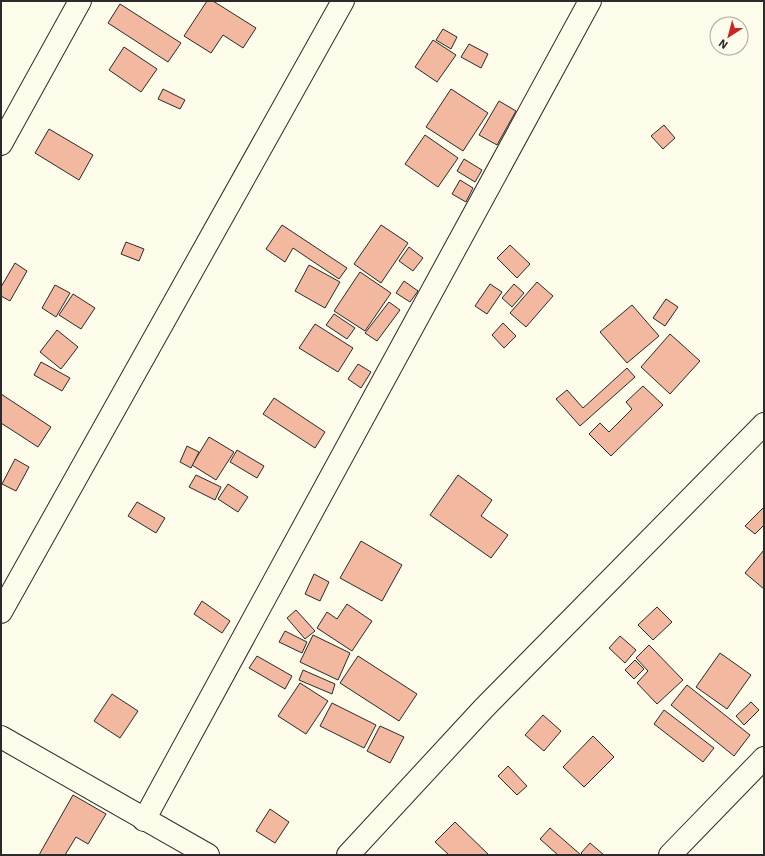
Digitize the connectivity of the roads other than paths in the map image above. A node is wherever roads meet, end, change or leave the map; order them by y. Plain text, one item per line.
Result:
1 (80, 1) edge
2 (343, 1) edge
3 (590, 1) edge
4 (1, 144) edge
5 (764, 424) edge
6 (1, 612) edge
7 (1, 737) edge
8 (764, 758) edge
9 (144, 820) junction
10 (208, 855) edge
11 (348, 855) edge
12 (670, 855) edge

1 - 4 street
2 - 6 street
3 - 9 street
5 - 11 street
7 - 9 street
8 - 12 street
9 - 10 street

